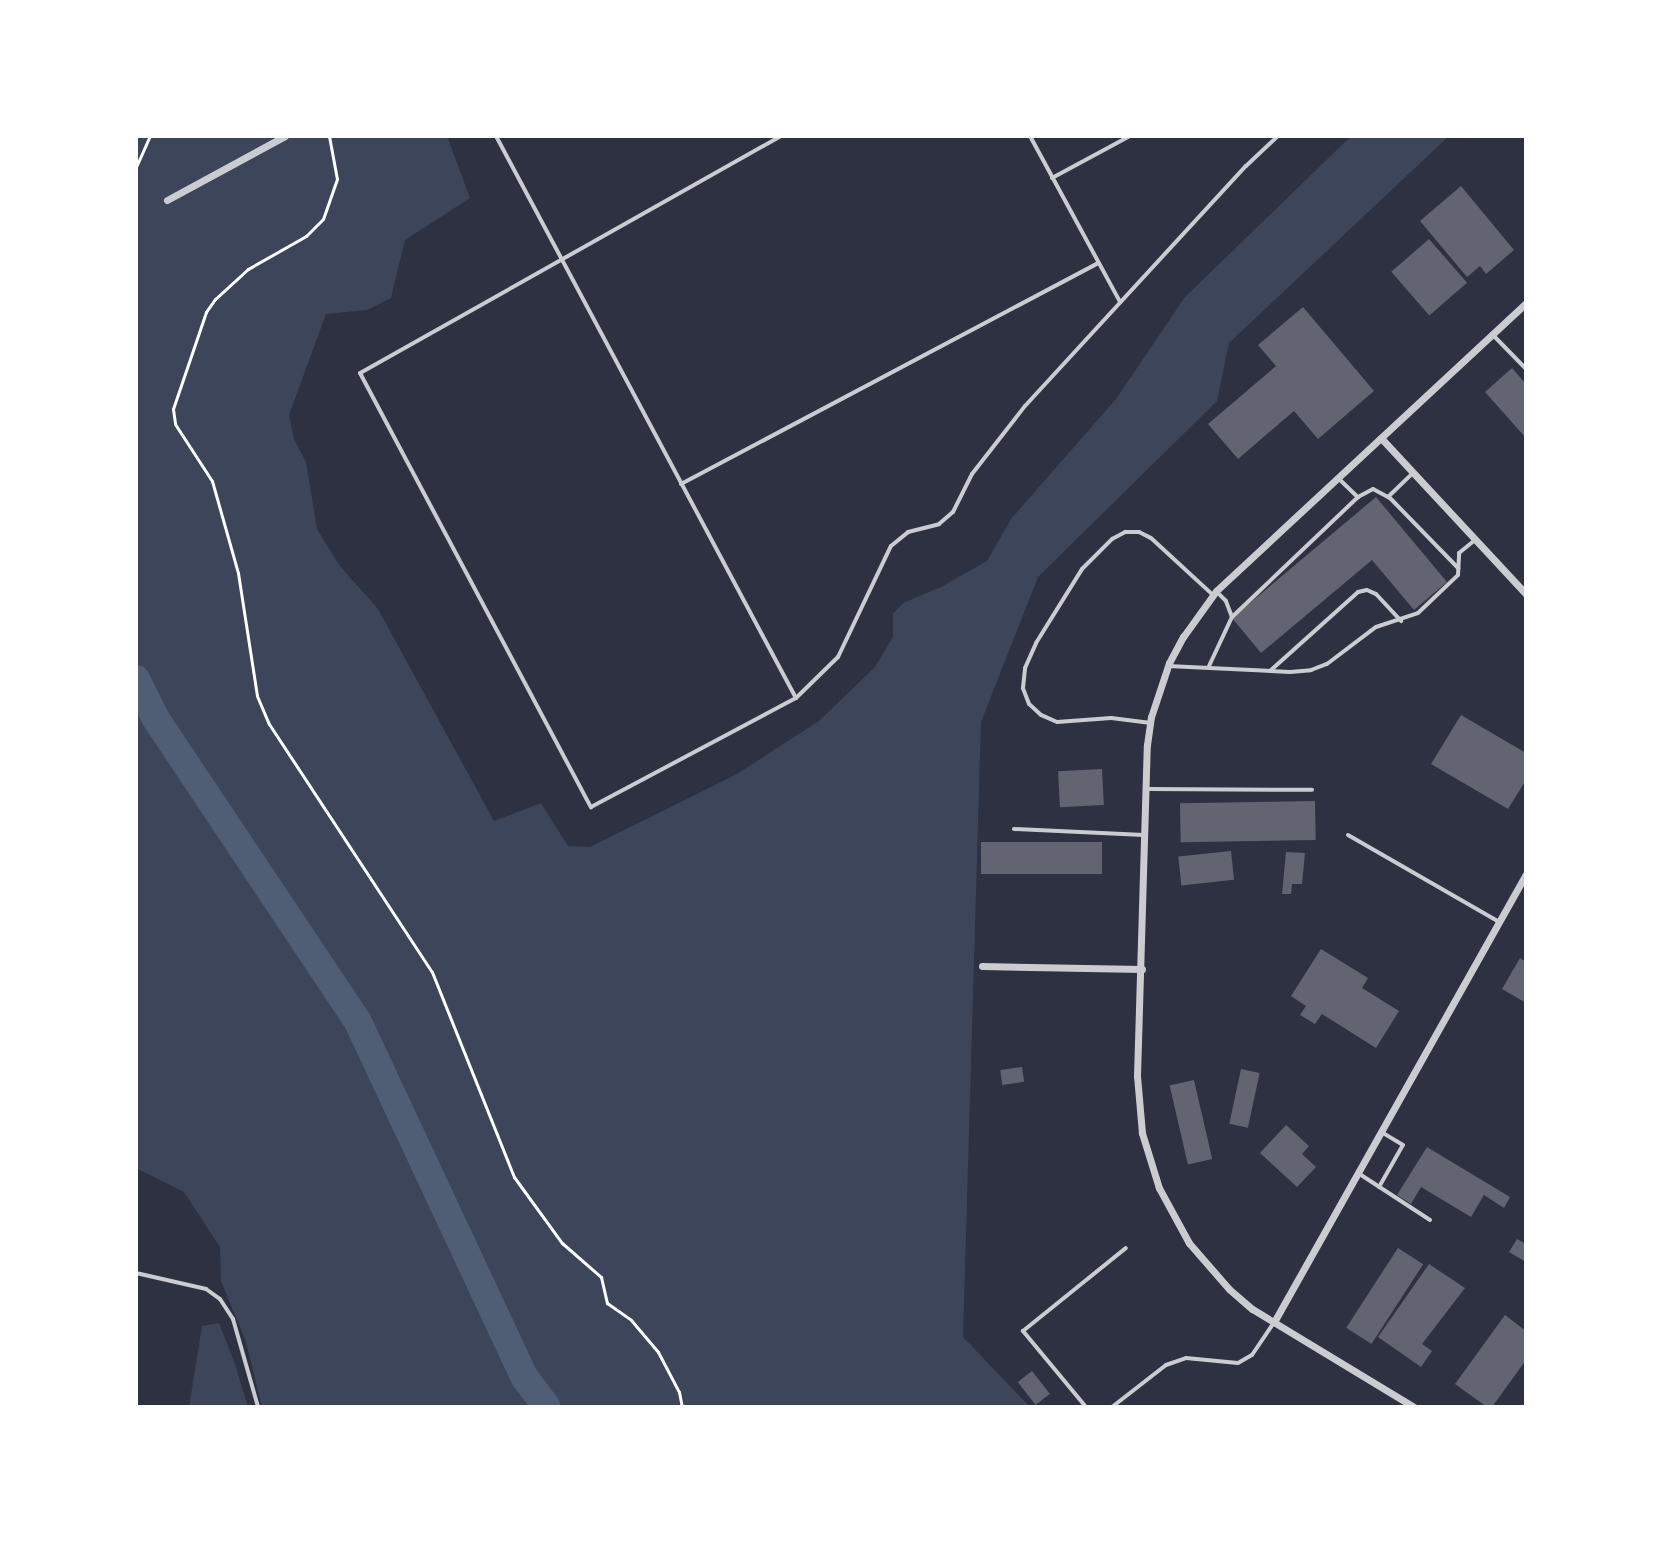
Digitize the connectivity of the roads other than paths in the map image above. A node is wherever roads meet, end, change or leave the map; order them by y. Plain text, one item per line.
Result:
1 (285, 136) edge
2 (496, 136) edge
3 (781, 136) edge
4 (1030, 136) edge
5 (1130, 136) edge
6 (1278, 136) edge
7 (1052, 178) junction
8 (167, 200) dead end
9 (562, 259) junction
10 (1098, 263) junction
11 (1120, 302) junction
12 (1526, 303) edge
13 (1492, 334) junction
14 (1526, 369) edge
15 (1381, 438) junction
16 (1413, 472) junction
17 (1338, 478) junction
18 (681, 484) junction
19 (1389, 496) junction
20 (1358, 497) junction
21 (1475, 540) junction
22 (1458, 568) junction
23 (1215, 593) junction
24 (1526, 594) edge
25 (1232, 617) junction
26 (1401, 621) junction
27 (1168, 666) junction
28 (1208, 667) junction
29 (1270, 671) junction
30 (796, 698) junction
31 (1151, 723) junction
32 (1145, 789) junction
33 (1312, 790) dead end
34 (1014, 829) dead end
35 (1144, 835) junction
36 (1348, 835) dead end
37 (1526, 874) edge
38 (1499, 922) junction
39 (982, 966) dead end
40 (1142, 969) junction
41 (1381, 1132) junction
42 (1358, 1173) junction
43 (1379, 1187) junction
44 (1430, 1220) dead end
45 (1126, 1248) dead end
46 (136, 1273) edge
47 (1274, 1322) junction
48 (258, 1407) edge
49 (1086, 1407) edge
50 (1112, 1407) edge
51 (1414, 1407) edge

1 - 8 street
2 - 9 lane
3 - 9 lane
4 - 7 lane
5 - 7 lane
6 - 11 lane
7 - 10 lane
9 - 18 lane
9 - 30 lane
10 - 11 lane
10 - 18 lane
11 - 30 lane
12 - 13 street
13 - 14 lane
13 - 15 street
15 - 16 street
15 - 17 street
16 - 19 lane
16 - 21 street
17 - 20 lane
17 - 23 street
18 - 30 lane
19 - 20 lane
19 - 22 lane
20 - 25 lane
21 - 22 lane
21 - 24 street
22 - 26 lane
23 - 25 lane
23 - 27 street
23 - 31 lane
25 - 28 lane
26 - 29 lane
26 - 29 lane
27 - 28 lane
27 - 31 street
28 - 29 lane
31 - 32 street
32 - 33 lane
32 - 35 street
34 - 35 lane
35 - 40 street
36 - 38 lane
37 - 38 street
38 - 41 street
39 - 40 street
40 - 47 street
41 - 42 street
41 - 43 lane
42 - 43 lane
42 - 47 street
43 - 44 lane
45 - 49 lane
46 - 48 lane
47 - 50 lane
47 - 51 street

